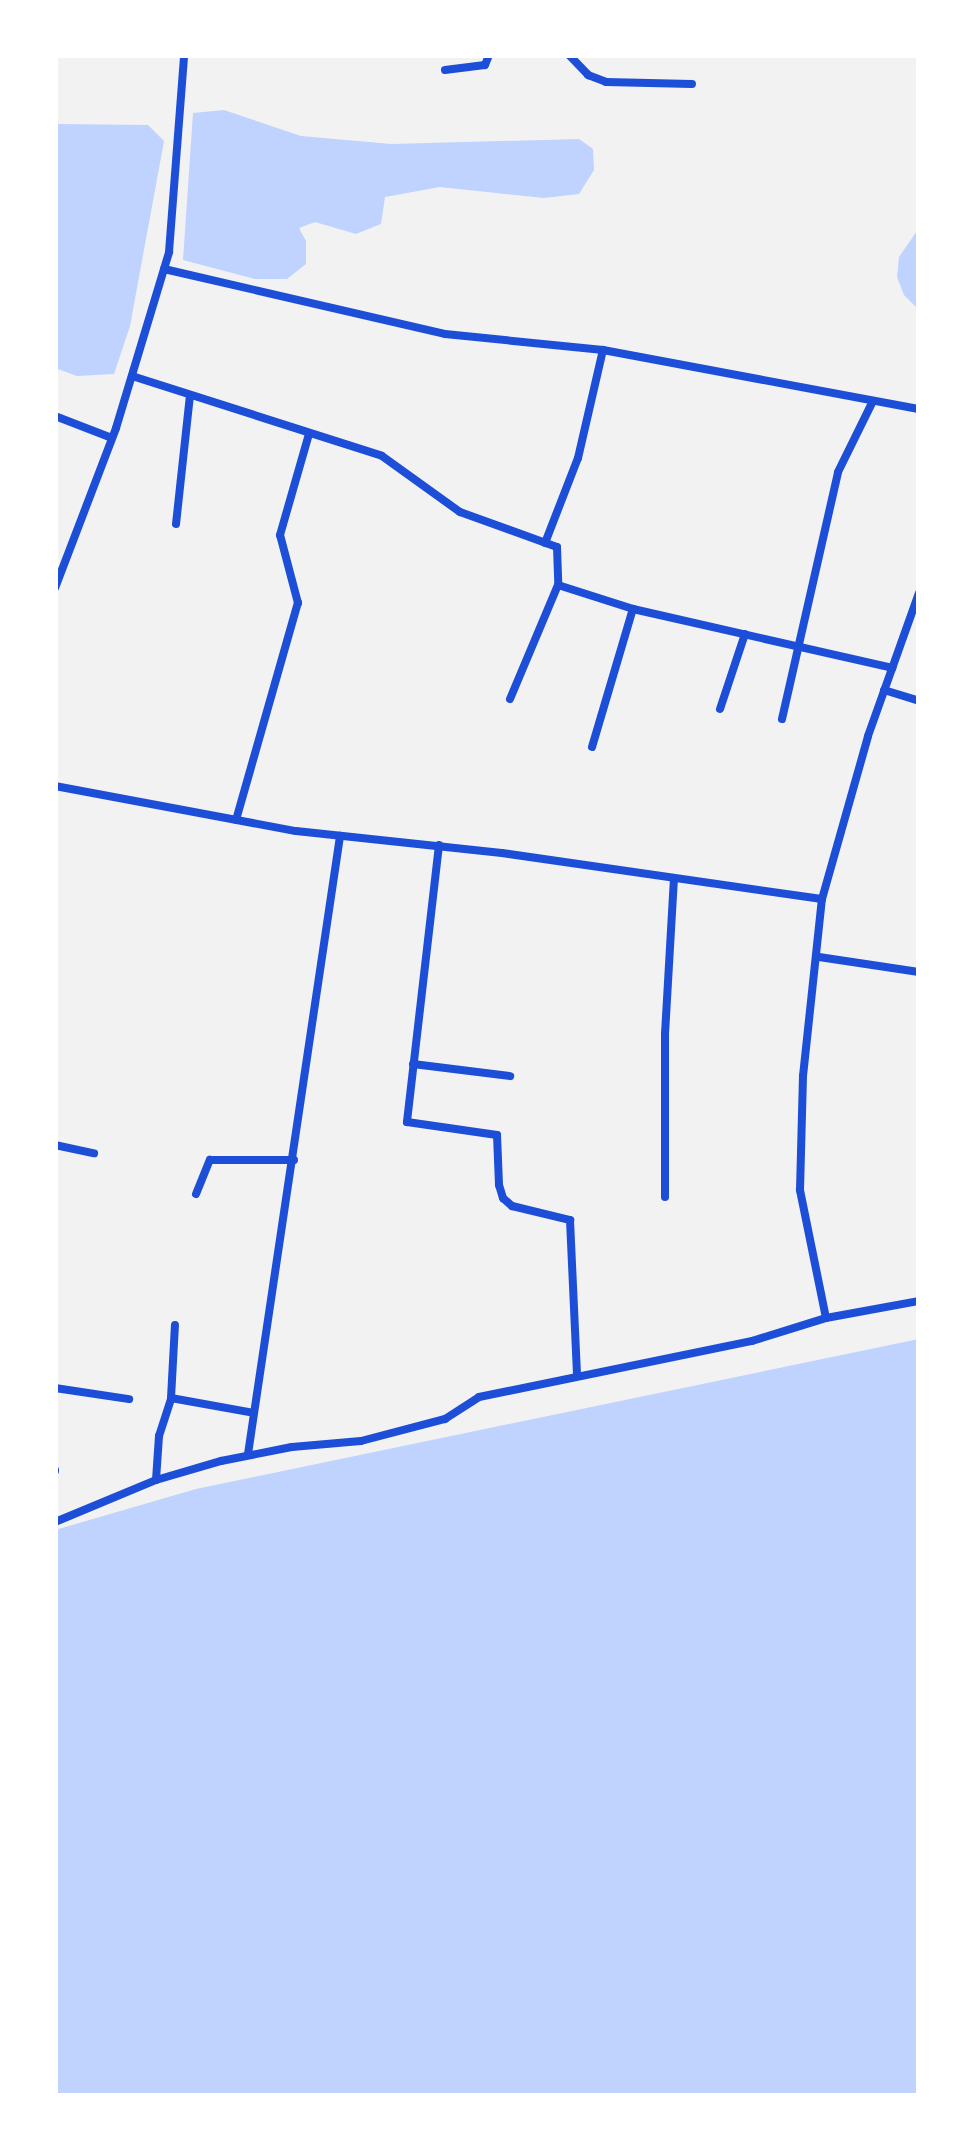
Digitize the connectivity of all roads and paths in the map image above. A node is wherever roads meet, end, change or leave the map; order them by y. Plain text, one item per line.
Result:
1 (184, 55) edge
2 (488, 55) edge
3 (569, 55) edge
4 (444, 70) dead end
5 (692, 84) dead end
6 (164, 269) junction
7 (603, 350) junction
8 (132, 376) junction
9 (190, 396) junction
10 (873, 401) junction
11 (919, 409) edge
12 (55, 416) edge
13 (309, 434) junction
14 (112, 438) junction
15 (176, 524) dead end
16 (545, 543) junction
17 (558, 585) junction
18 (55, 588) edge
19 (919, 593) edge
20 (632, 609) junction
21 (745, 634) junction
22 (800, 644) junction
23 (892, 668) junction
24 (884, 690) junction
25 (510, 699) dead end
26 (919, 701) edge
27 (720, 709) dead end
28 (782, 719) dead end
29 (592, 747) dead end
30 (55, 786) edge
31 (236, 820) junction
32 (340, 836) junction
33 (439, 845) junction
34 (674, 879) junction
35 (822, 899) junction
36 (819, 958) junction
37 (919, 972) edge
38 (412, 1064) junction
39 (510, 1076) dead end
40 (55, 1145) edge
41 (94, 1154) dead end
42 (294, 1160) junction
43 (196, 1194) dead end
44 (665, 1197) dead end
45 (919, 1301) edge
46 (826, 1318) junction
47 (175, 1324) dead end
48 (577, 1376) junction
49 (55, 1388) edge
50 (171, 1398) junction
51 (129, 1399) dead end
52 (254, 1412) junction
53 (248, 1454) junction
54 (156, 1480) junction
55 (55, 1522) edge

1 - 6 street
2 - 4 street
3 - 5 street
6 - 7 street
6 - 8 street
7 - 10 street
7 - 16 street
8 - 9 street
8 - 14 street
9 - 13 street
9 - 15 street
10 - 11 street
10 - 22 street
12 - 14 street
13 - 16 street
13 - 31 street
14 - 18 street
16 - 17 street
17 - 20 street
17 - 25 street
19 - 23 street
20 - 21 street
20 - 29 street
21 - 22 street
21 - 27 street
22 - 23 street
22 - 28 street
23 - 24 street
24 - 26 street
24 - 35 street
30 - 31 street
31 - 32 street
32 - 33 street
32 - 42 street
33 - 34 street
33 - 38 street
34 - 35 street
34 - 44 street
35 - 36 street
36 - 37 street
36 - 46 street
38 - 39 street
38 - 48 street
40 - 41 street
42 - 43 street
42 - 52 street
45 - 46 street
46 - 48 street
47 - 50 street
48 - 53 street
49 - 51 street
50 - 52 street
50 - 54 street
52 - 53 street
53 - 54 street
54 - 55 street

